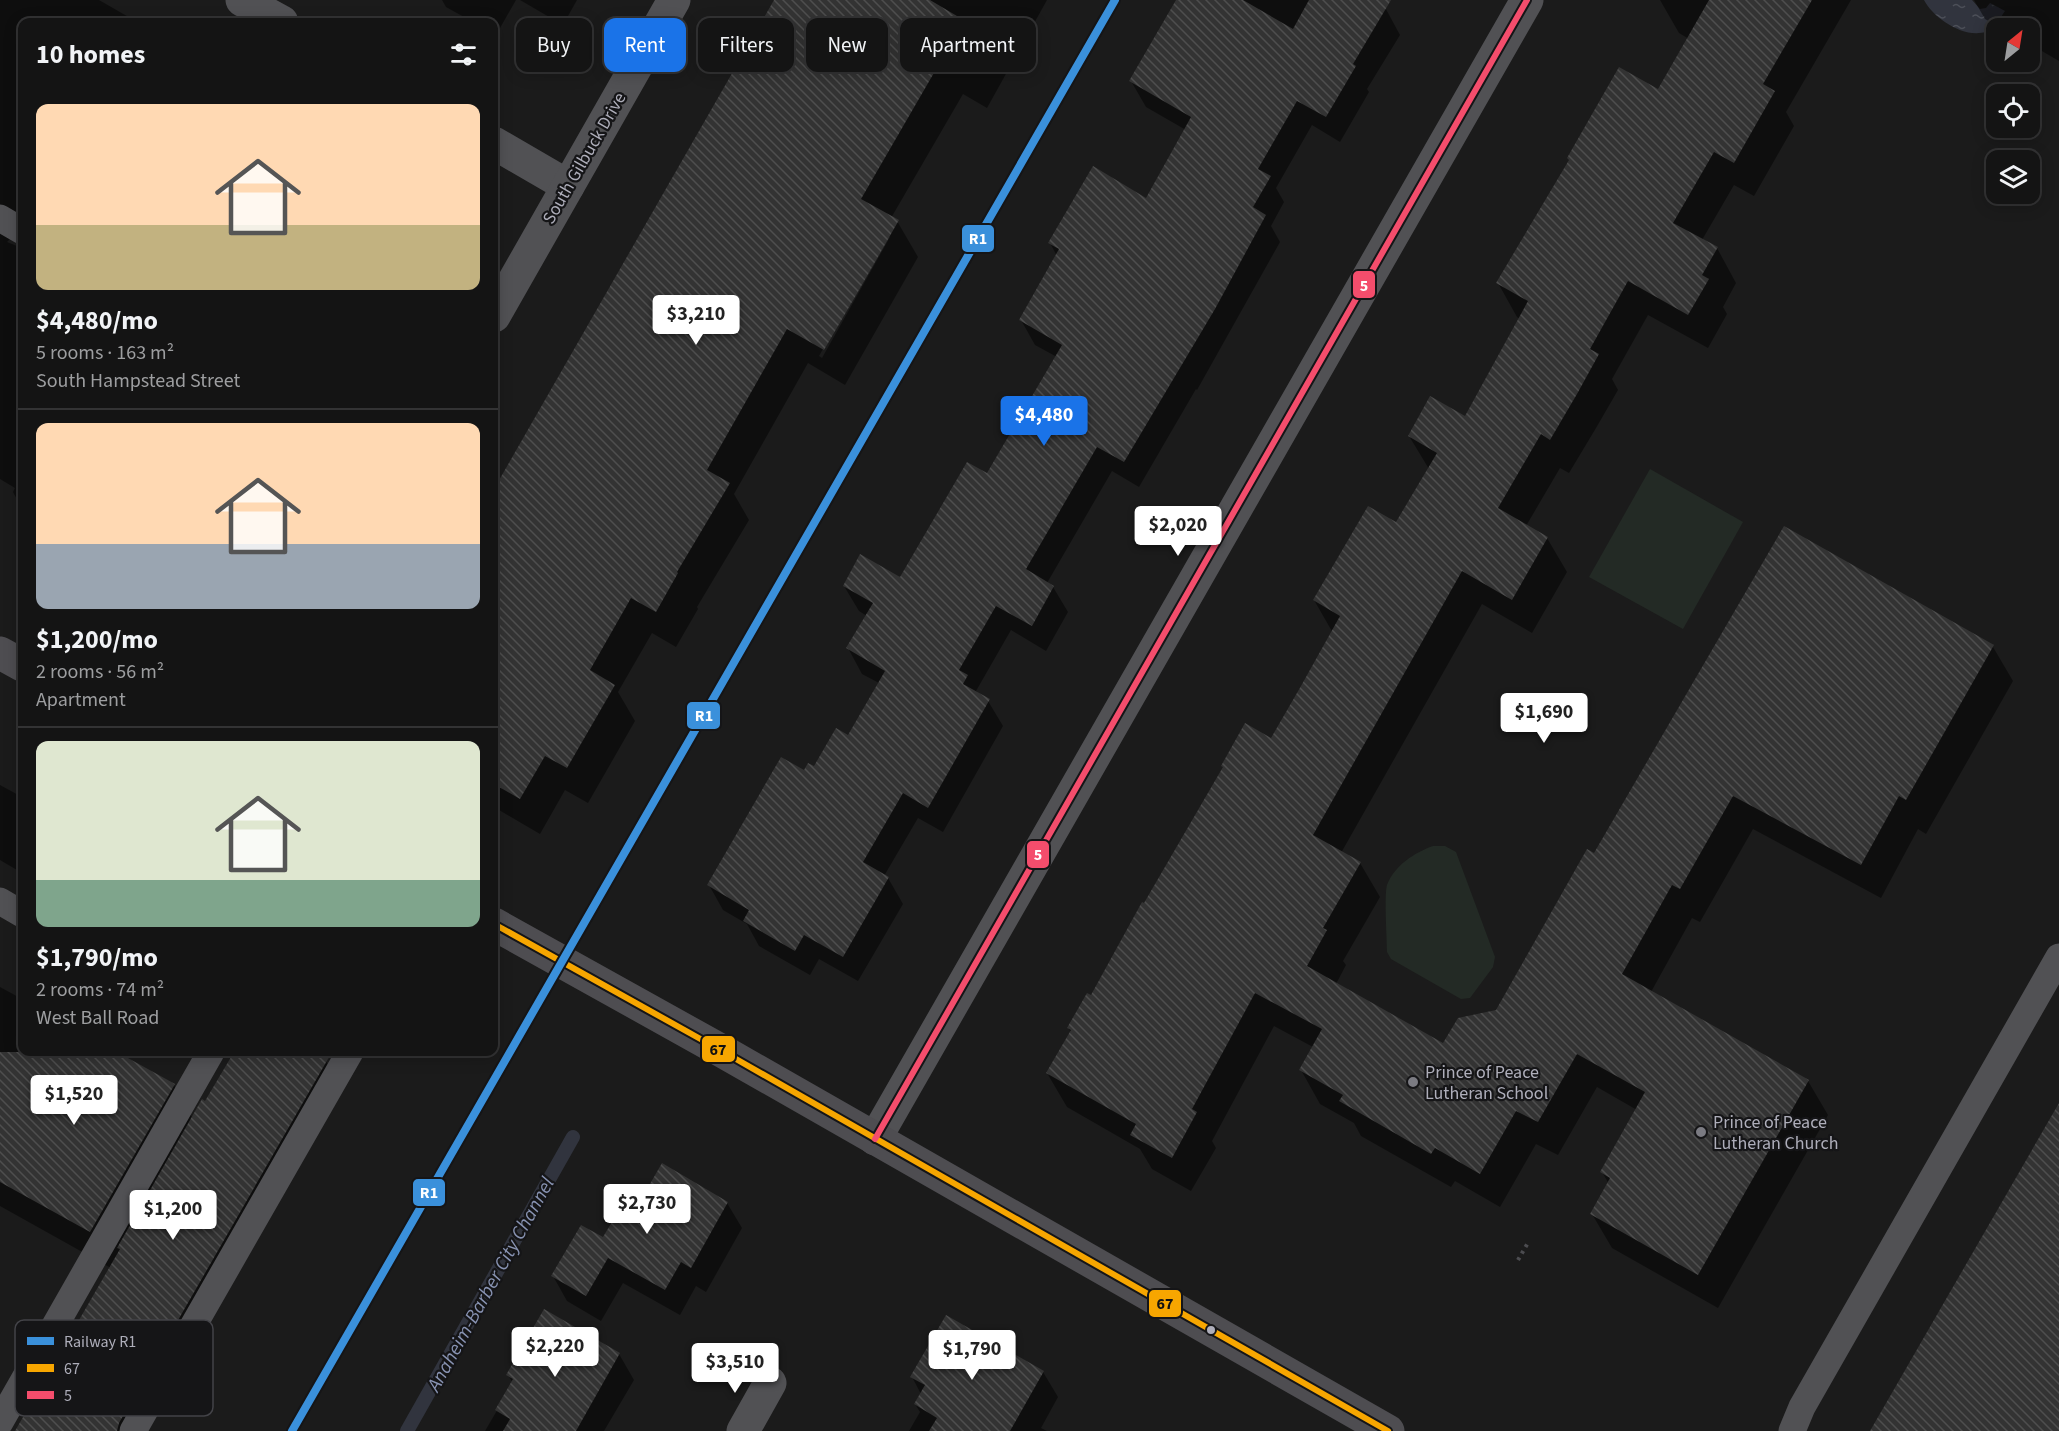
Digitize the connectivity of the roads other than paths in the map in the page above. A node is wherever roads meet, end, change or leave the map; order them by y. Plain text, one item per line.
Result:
1 (242, 0) edge
2 (674, 0) edge
3 (1527, 0) edge
4 (275, 18) edge
5 (498, 145) edge
6 (568, 186) junction
7 (0, 218) edge
8 (18, 229) edge
9 (498, 309) edge
10 (0, 653) edge
11 (18, 663) edge
12 (0, 901) edge
13 (18, 912) edge
14 (498, 926) edge
15 (2056, 970) edge
16 (209, 1056) edge
17 (348, 1056) edge
18 (875, 1139) junction
19 (58, 1320) edge
20 (197, 1320) edge
21 (771, 1383) dead end
22 (15, 1396) edge
23 (142, 1416) edge
24 (0, 1422) edge
25 (133, 1431) edge
26 (743, 1431) edge
27 (1388, 1431) edge
28 (1792, 1431) edge

1 - 4 street
2 - 6 street, South Gilbuck Drive
3 - 18 street
5 - 6 street
6 - 9 street, South Gilbuck Drive
7 - 8 lane
10 - 11 main road
12 - 13 lane
14 - 18 main road
15 - 28 lane
16 - 19 lane
17 - 20 lane
18 - 27 main road
21 - 26 street
22 - 24 lane
23 - 25 lane

